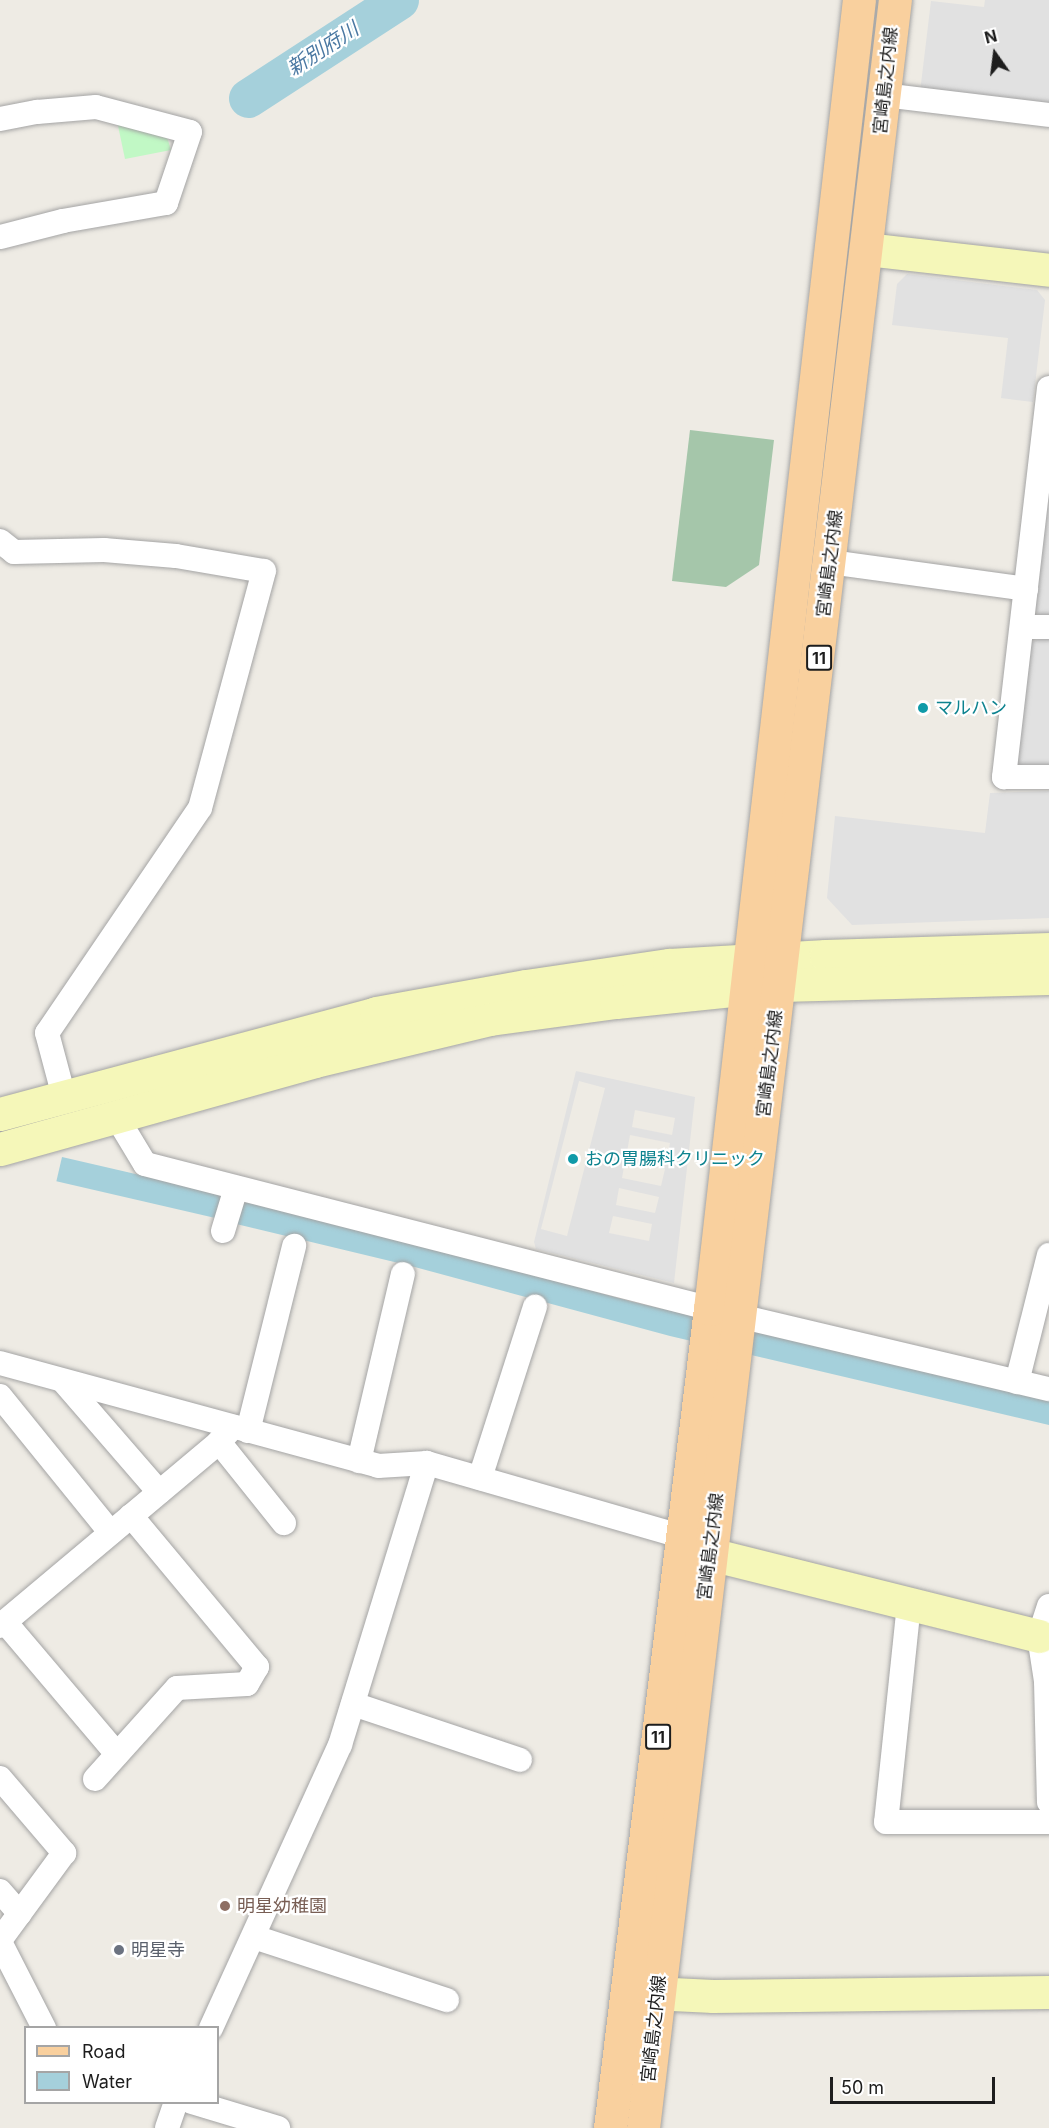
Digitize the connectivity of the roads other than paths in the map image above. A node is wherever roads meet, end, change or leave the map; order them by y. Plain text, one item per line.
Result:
1 (859, 0) edge
2 (895, 0) edge
3 (884, 95) junction
4 (1049, 115) edge
5 (0, 119) edge
6 (0, 237) edge
7 (867, 249) junction
8 (1049, 270) edge
9 (1049, 388) edge
10 (1044, 469) edge
11 (0, 541) edge
12 (830, 562) junction
13 (1026, 589) junction
14 (1022, 627) junction
15 (1049, 627) edge
16 (1049, 777) edge
17 (1049, 950) edge
18 (782, 972) junction
19 (748, 976) junction
20 (1049, 978) edge
21 (64, 1097) junction
22 (0, 1114) edge
23 (116, 1116) junction
24 (0, 1149) edge
25 (236, 1188) junction
26 (224, 1231) dead end
27 (294, 1246) dead end
28 (1049, 1255) edge
29 (403, 1274) dead end
30 (1043, 1301) edge
31 (535, 1307) dead end
32 (723, 1327) junction
33 (0, 1363) edge
34 (63, 1381) junction
35 (1017, 1382) junction
36 (1049, 1389) edge
37 (0, 1396) edge
38 (233, 1433) junction
39 (359, 1461) junction
40 (427, 1463) junction
41 (480, 1478) junction
42 (159, 1492) junction
43 (131, 1516) junction
44 (284, 1523) dead end
45 (111, 1533) junction
46 (696, 1545) junction
47 (909, 1604) junction
48 (4, 1617) edge
49 (1044, 1621) edge
50 (353, 1704) junction
51 (117, 1754) junction
52 (520, 1760) dead end
53 (0, 1778) edge
54 (95, 1779) dead end
55 (1049, 1802) edge
56 (1049, 1822) edge
57 (0, 1891) edge
58 (20, 1914) junction
59 (254, 1937) junction
60 (0, 1941) edge
61 (642, 1992) junction
62 (1049, 1992) edge
63 (447, 2000) dead end
64 (43, 2026) edge
65 (212, 2026) edge
66 (176, 2104) edge
67 (195, 2104) edge
68 (167, 2128) edge
69 (278, 2128) edge
70 (610, 2128) edge
71 (643, 2128) edge

1 - 19 main road, 宮崎島之内線 / 11
2 - 3 main road, 宮崎島之内線 / 11
3 - 4 street
3 - 7 main road, 宮崎島之内線 / 11
5 - 6 street
7 - 8 street
7 - 12 main road, 宮崎島之内線 / 11
9 - 10 street
10 - 13 street
11 - 21 street
12 - 13 street
12 - 18 main road, 宮崎島之内線 / 11
13 - 14 street
14 - 15 street
14 - 16 street
17 - 18 street
18 - 19 street
18 - 20 street
18 - 32 main road, 宮崎島之内線 / 11
19 - 21 street
19 - 23 street
19 - 32 main road, 宮崎島之内線 / 11
21 - 22 street
23 - 24 street
23 - 25 street
25 - 26 street
25 - 32 street
27 - 38 street
28 - 30 street
29 - 39 street
30 - 35 street
31 - 41 street
32 - 35 street
32 - 46 main road, 宮崎島之内線 / 11
33 - 34 street
34 - 38 street
34 - 42 street
35 - 36 street
37 - 45 street
38 - 39 street
38 - 42 street
38 - 44 street
39 - 40 street
40 - 41 street
40 - 50 street
41 - 46 street
42 - 43 street
43 - 45 street
43 - 51 street
45 - 48 street
46 - 47 street
46 - 61 main road, 宮崎島之内線 / 11
47 - 49 street
47 - 56 street
48 - 51 street
49 - 55 street
50 - 52 street
50 - 59 street
51 - 54 street
53 - 58 street
57 - 58 street
58 - 60 street
59 - 63 street
59 - 65 street
60 - 64 street
61 - 62 street
61 - 70 main road, 宮崎島之内線 / 11
61 - 71 main road, 宮崎島之内線 / 11
66 - 68 street
67 - 69 street

